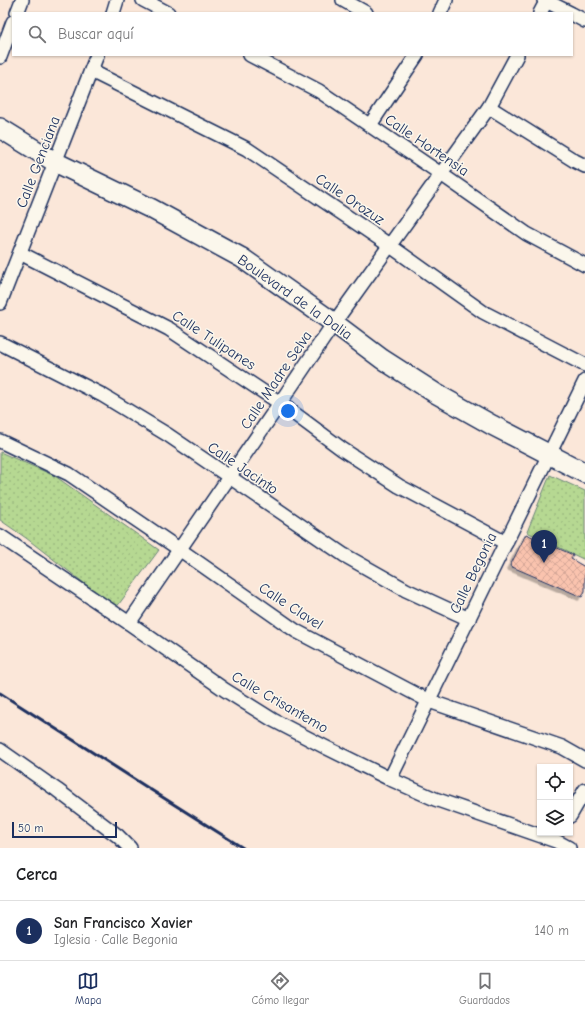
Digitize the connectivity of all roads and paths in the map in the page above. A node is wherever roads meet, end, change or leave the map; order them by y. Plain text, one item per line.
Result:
1 (22, 0) edge
2 (117, 0) edge
3 (143, 0) edge
4 (343, 0) edge
5 (446, 0) edge
6 (546, 0) edge
7 (16, 12) edge
8 (113, 12) edge
9 (166, 12) edge
10 (364, 12) edge
11 (440, 12) edge
12 (540, 12) edge
13 (567, 12) edge
14 (573, 15) edge
15 (585, 21) edge
16 (8, 25) edge
17 (97, 56) edge
18 (252, 56) edge
19 (417, 56) edge
20 (516, 56) edge
21 (0, 57) edge
22 (91, 71) junction
23 (488, 106) junction
24 (370, 125) junction
25 (0, 128) edge
26 (56, 162) junction
27 (585, 166) edge
28 (441, 174) junction
29 (389, 245) junction
30 (20, 253) junction
31 (585, 265) edge
32 (0, 303) edge
33 (334, 323) junction
34 (0, 343) edge
35 (585, 365) edge
36 (585, 381) edge
37 (280, 403) junction
38 (0, 441) edge
39 (549, 454) junction
40 (585, 473) edge
41 (229, 477) junction
42 (0, 536) edge
43 (506, 543) junction
44 (179, 549) junction
45 (469, 619) junction
46 (129, 623) junction
47 (429, 701) junction
48 (0, 750) edge
49 (585, 760) edge
50 (390, 779) junction
51 (585, 790) edge
52 (573, 811) edge
53 (558, 837) edge
54 (130, 848) edge
55 (569, 848) edge

1 - 7 street
2 - 8 street
3 - 9 street
4 - 10 street
5 - 11 street
6 - 12 street
6 - 13 street
14 - 15 street
16 - 21 street
17 - 22 street, Calle Genciana
18 - 24 street, Calle Hortensia
19 - 24 street
20 - 23 street, Calle Madre Selva
22 - 26 street, Calle Genciana
22 - 29 street, Calle Orozuz
23 - 27 street
23 - 28 street, Calle Madre Selva
24 - 28 street, Calle Hortensia
25 - 26 street, Boulevard de la Dalia
26 - 30 street, Calle Genciana
26 - 33 street, Boulevard de la Dalia
28 - 29 street, Calle Madre Selva
28 - 31 street, Calle Hortensia
29 - 33 street, Calle Madre Selva
29 - 35 street, Calle Orozuz
30 - 32 street, Calle Genciana
30 - 37 street, Calle Tulipanes
33 - 37 street, Calle Madre Selva
33 - 39 street, Boulevard de la Dalia
34 - 41 street, Calle Jacinto
36 - 39 street, Calle Begonia
37 - 41 street, Calle Madre Selva
37 - 43 street, Calle Tulipanes
38 - 44 street, Calle Clavel
39 - 40 street, Boulevard de la Dalia
39 - 43 street, Calle Begonia
41 - 44 street, Calle Madre Selva
41 - 45 street, Calle Jacinto
42 - 46 street, Calle Crisantemo
43 - 45 street, Calle Begonia
44 - 46 street, Calle Madre Selva
44 - 47 street, Calle Clavel
45 - 47 street, Calle Begonia
46 - 50 street, Calle Crisantemo
47 - 49 street, Calle Clavel
47 - 50 street, Calle Begonia
48 - 54 street
50 - 53 street, Calle Crisantemo
51 - 52 street
53 - 55 street, Calle Crisantemo

